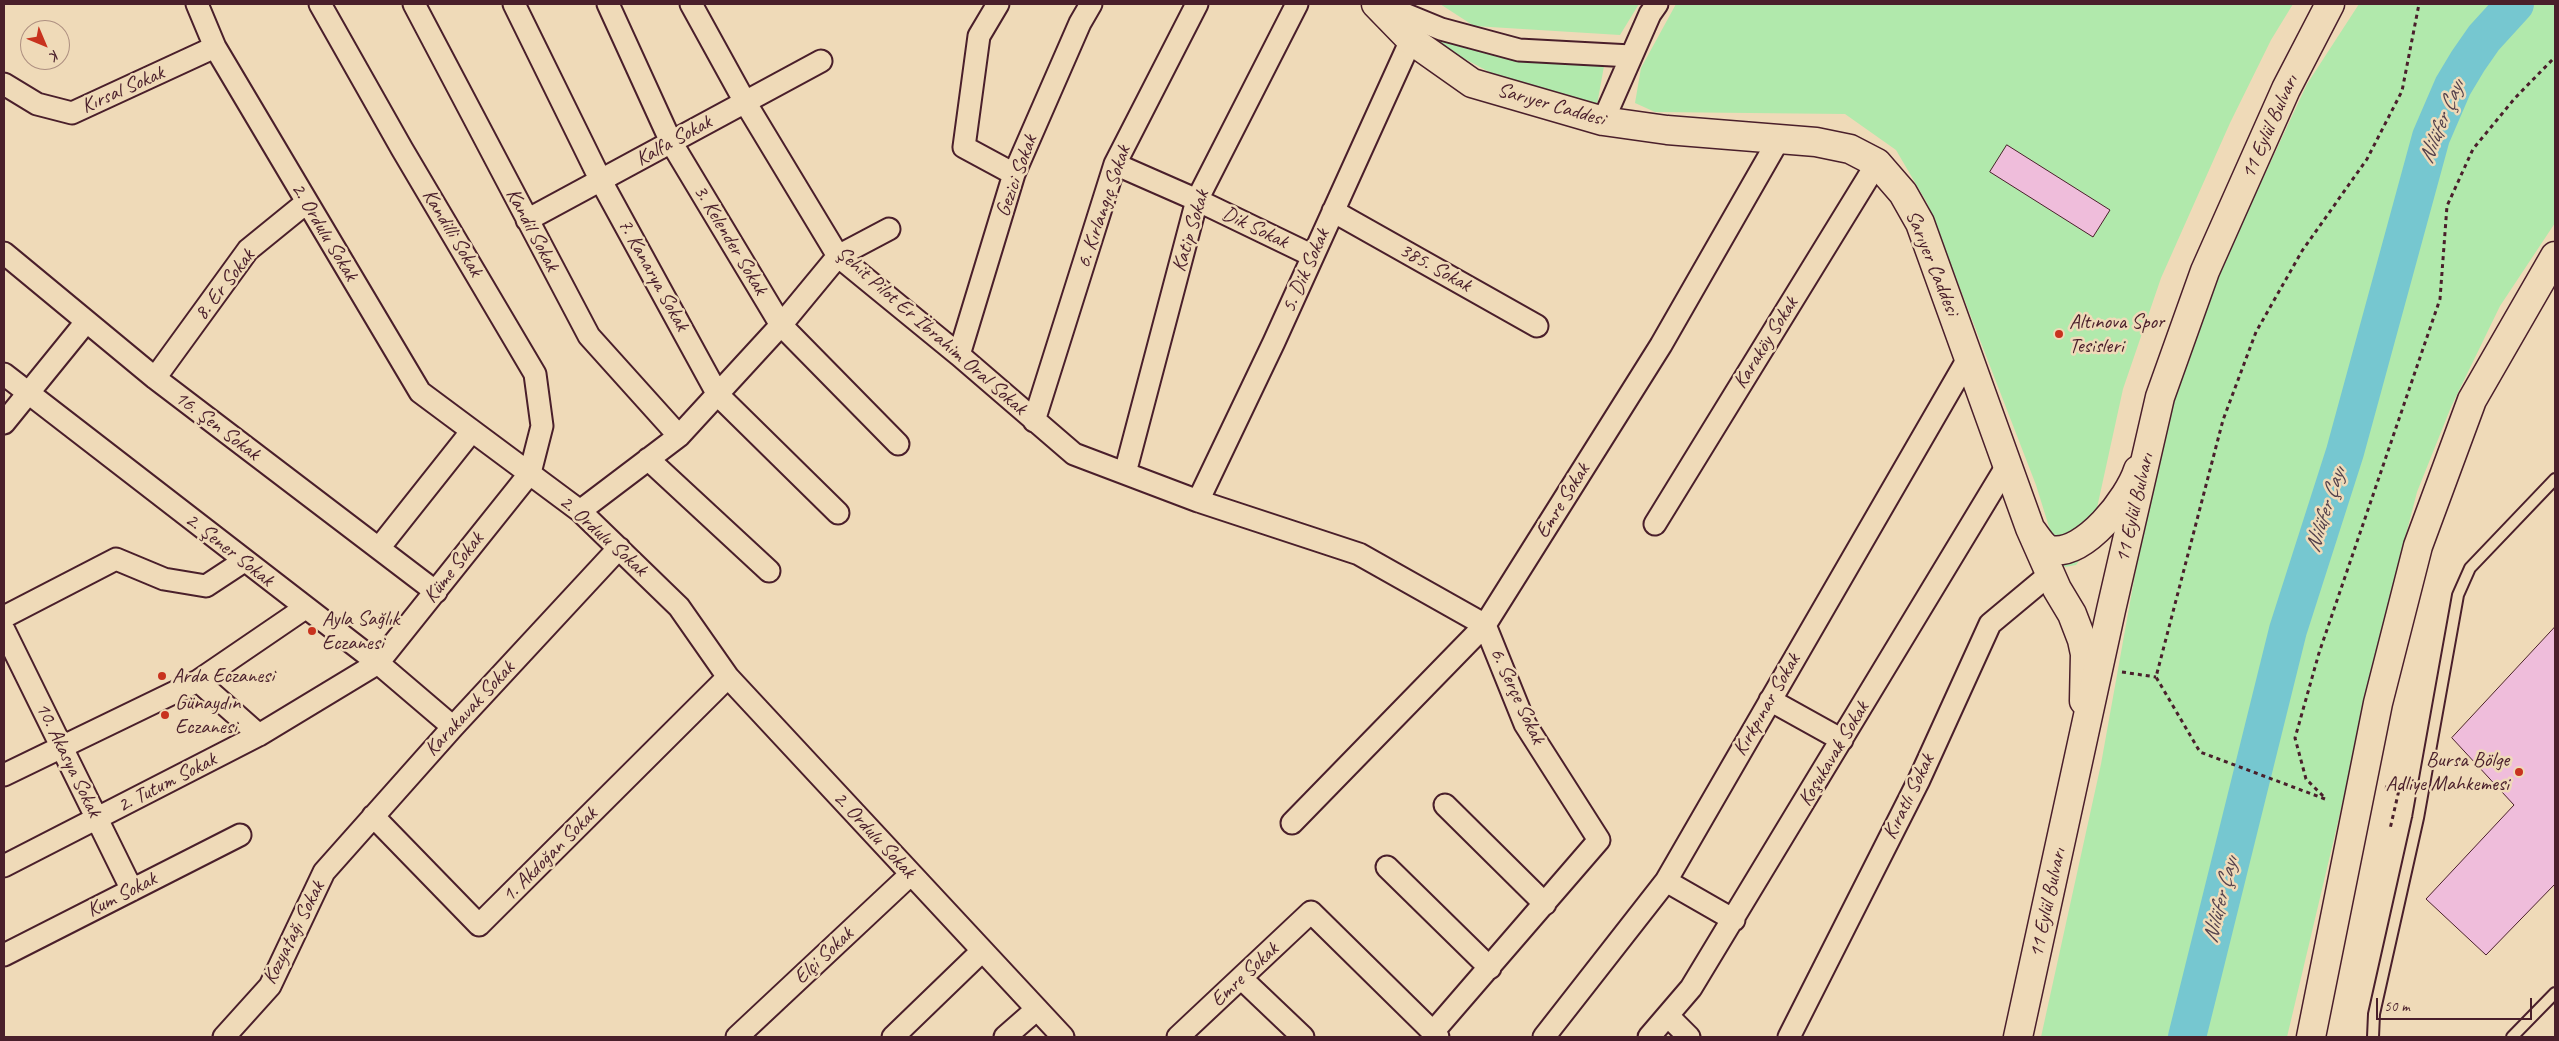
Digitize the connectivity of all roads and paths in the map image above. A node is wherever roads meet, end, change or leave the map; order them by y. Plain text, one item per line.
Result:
1 (196, 4) edge
2 (320, 4) edge
3 (414, 4) edge
4 (514, 4) edge
5 (608, 4) edge
6 (691, 4) edge
7 (998, 4) edge
8 (1091, 4) edge
9 (1197, 4) edge
10 (1297, 4) edge
11 (1378, 4) edge
12 (1657, 4) edge
13 (2330, 4) edge
14 (2419, 4) edge
15 (1411, 40) junction
16 (215, 47) junction
17 (1632, 56) junction
18 (2555, 57) edge
19 (821, 61) dead end
20 (4, 84) edge
21 (744, 102) junction
22 (1603, 122) junction
23 (1779, 139) junction
24 (671, 142) junction
25 (1877, 163) junction
26 (1115, 164) junction
27 (1014, 174) junction
28 (601, 181) junction
29 (1197, 200) junction
30 (307, 202) junction
31 (1333, 211) junction
32 (527, 220) junction
33 (889, 229) dead end
34 (4, 253) edge
35 (838, 256) junction
36 (1313, 256) junction
37 (2555, 256) edge
38 (86, 322) junction
39 (781, 325) junction
40 (1537, 326) dead end
41 (958, 355) junction
42 (1969, 357) junction
43 (4, 374) edge
44 (155, 378) junction
45 (29, 394) junction
46 (718, 395) junction
47 (2159, 404) junction
48 (1034, 421) junction
49 (4, 423) edge
50 (472, 432) junction
51 (679, 436) junction
52 (898, 444) dead end
53 (648, 460) junction
54 (2008, 464) junction
55 (530, 472) junction
56 (1125, 473) junction
57 (2555, 479) edge
58 (1198, 501) junction
59 (580, 511) junction
60 (838, 514) dead end
61 (1656, 524) dead end
62 (2030, 528) junction
63 (378, 548) junction
64 (619, 548) junction
65 (244, 561) junction
66 (769, 571) dead end
67 (2050, 574) junction
68 (436, 592) junction
69 (305, 608) junction
70 (4, 617) edge
71 (1485, 626) junction
72 (4, 630) edge
73 (378, 664) junction
74 (2122, 672) dead end
75 (728, 677) junction
76 (2156, 677) junction
77 (198, 681) junction
78 (1770, 700) junction
79 (453, 727) junction
80 (260, 735) junction
81 (1842, 740) junction
82 (2083, 740) junction
83 (62, 748) junction
84 (4, 775) edge
85 (2399, 790) dead end
86 (1445, 805) dead end
87 (373, 816) junction
88 (97, 820) junction
89 (1292, 822) dead end
90 (2390, 829) dead end
91 (240, 835) dead end
92 (4, 866) edge
93 (1387, 867) dead end
94 (324, 872) joint
95 (910, 874) junction
96 (1666, 881) junction
97 (132, 890) junction
98 (1545, 904) junction
99 (1734, 920) junction
100 (982, 952) junction
101 (4, 955) edge
102 (1490, 968) junction
103 (1241, 978) junction
104 (2555, 993) edge
105 (1037, 1009) junction
106 (2318, 1011) junction
107 (1668, 1016) junction
108 (1436, 1035) edge
109 (224, 1037) edge
110 (737, 1037) edge
111 (893, 1037) edge
112 (1005, 1037) edge
113 (1063, 1037) edge
114 (1178, 1037) edge
115 (1303, 1037) edge
116 (1544, 1037) edge
117 (1649, 1037) edge
118 (1689, 1037) edge
119 (1789, 1037) edge
120 (2018, 1037) edge
121 (2311, 1037) edge
122 (2318, 1037) edge
123 (2374, 1037) edge
124 (2512, 1037) edge

1 - 16 street, 2. Ordulu Sokak
2 - 55 street, Kandilli Sokak
3 - 32 street, Kandil Sokak
4 - 28 street, 7. Kanarya Sokak
5 - 24 street, 3. Kelender Sokak
6 - 21 street, Şehit Pilot Er İbrahim Oral Sokak
7 - 27 street
8 - 27 street, Gezici Sokak
9 - 26 street, 6. Kırlangıç Sokak
10 - 29 street, Katip Sokak
11 - 15 main road, Sarıyer Caddesi
11 - 17 street
12 - 17 street
13 - 47 main road, 11 Eylül Bulvarı
14 - 76 path
15 - 22 main road, Sarıyer Caddesi
15 - 31 street, 5. Dik Sokak
16 - 20 street, Kırsal Sokak
16 - 30 street, 2. Ordulu Sokak
17 - 22 street
18 - 76 path
19 - 21 street, Kalfa Sokak
21 - 24 street, Kalfa Sokak
21 - 35 street, Şehit Pilot Er İbrahim Oral Sokak
22 - 23 main road, Sarıyer Caddesi
23 - 25 main road, Sarıyer Caddesi
23 - 71 street, Emre Sokak
24 - 28 street, Kalfa Sokak
24 - 39 street, 3. Kelender Sokak
25 - 42 main road, Sarıyer Caddesi
25 - 61 street, Karaköy Sokak
26 - 29 street, Dik Sokak
26 - 48 street, 6. Kırlangıç Sokak
27 - 41 street, Gezici Sokak
28 - 32 street, Kalfa Sokak
28 - 46 street, 7. Kanarya Sokak
29 - 36 street, Dik Sokak
29 - 56 street, Katip Sokak
30 - 44 street, 8. Er Sokak
30 - 50 street, 2. Ordulu Sokak
31 - 36 street, 5. Dik Sokak
31 - 40 street, 385. Sokak
32 - 51 street, Kandil Sokak
33 - 35 street
34 - 38 street, 16. Şen Sokak
35 - 39 street
35 - 41 street, Şehit Pilot Er İbrahim Oral Sokak
36 - 58 street, 5. Dik Sokak
37 - 106 main road
38 - 44 street, 16. Şen Sokak
38 - 45 street
39 - 46 street
39 - 52 street, 3. Kelender Sokak
41 - 48 street, Şehit Pilot Er İbrahim Oral Sokak
42 - 54 main road, Sarıyer Caddesi
42 - 78 street, Kırkpınar Sokak
43 - 45 street, 2. Şener Sokak
44 - 63 street, 16. Şen Sokak
45 - 49 street
45 - 65 street, 2. Şener Sokak
46 - 51 street
46 - 60 street, 7. Kanarya Sokak
47 - 62 main road
47 - 82 main road, 11 Eylül Bulvarı
48 - 56 street, Şehit Pilot Er İbrahim Oral Sokak
50 - 55 street, 2. Ordulu Sokak
50 - 63 street
51 - 53 street
53 - 59 street
53 - 66 street
54 - 62 main road, Sarıyer Caddesi
54 - 81 street, Koşukavak Sokak
55 - 59 street, 2. Ordulu Sokak
55 - 68 street, Küme Sokak
56 - 58 street, Şehit Pilot Er İbrahim Oral Sokak
57 - 123 lane
58 - 71 street, 6. Serçe Sokak
59 - 64 street, 2. Ordulu Sokak
62 - 67 main road, Sarıyer Caddesi
63 - 68 street, 16. Şen Sokak
64 - 75 street, 2. Ordulu Sokak
64 - 79 street, Karakavak Sokak
65 - 69 street, 2. Şener Sokak
65 - 70 street
67 - 82 main road, Sarıyer Caddesi
67 - 119 street, Kıratlı Sokak
68 - 73 street, Küme Sokak
69 - 73 street, 2. Şener Sokak
69 - 77 street
71 - 89 street, Emre Sokak
71 - 98 street, 6. Serçe Sokak
72 - 83 street, 10. Akasya Sokak
73 - 79 street, 2. Şener Sokak
73 - 80 street, 2. Tutum Sokak
74 - 76 path
75 - 87 street, 1. Akdoğan Sokak
75 - 95 street, 2. Ordulu Sokak
77 - 80 street
77 - 83 street
78 - 81 street
78 - 96 street, Kırkpınar Sokak
79 - 87 street, Karakavak Sokak
80 - 88 street, 2. Tutum Sokak
81 - 99 street, Koşukavak Sokak
82 - 120 main road, 11 Eylül Bulvarı
83 - 84 street
83 - 88 street, 10. Akasya Sokak
85 - 90 path
86 - 98 street
87 - 94 street, Karakavak Sokak
88 - 92 street, 2. Tutum Sokak
88 - 97 street, 10. Akasya Sokak
91 - 97 street, Kum Sokak
93 - 102 street
94 - 109 street, Kozyatağı Sokak
95 - 100 street, 2. Ordulu Sokak
95 - 110 street, Elçi Sokak
96 - 99 street
96 - 116 street, Kırkpınar Sokak
97 - 101 street, Kum Sokak
98 - 102 street, 6. Serçe Sokak
99 - 107 street, Koşukavak Sokak
100 - 105 street, 2. Ordulu Sokak
100 - 111 street
102 - 108 street, 6. Serçe Sokak
103 - 108 street, Emre Sokak
103 - 114 street, Emre Sokak
103 - 115 street
104 - 124 lane
105 - 112 street
105 - 113 street, 2. Ordulu Sokak
106 - 121 main road
106 - 122 main road
107 - 117 street, Koşukavak Sokak
107 - 118 street

